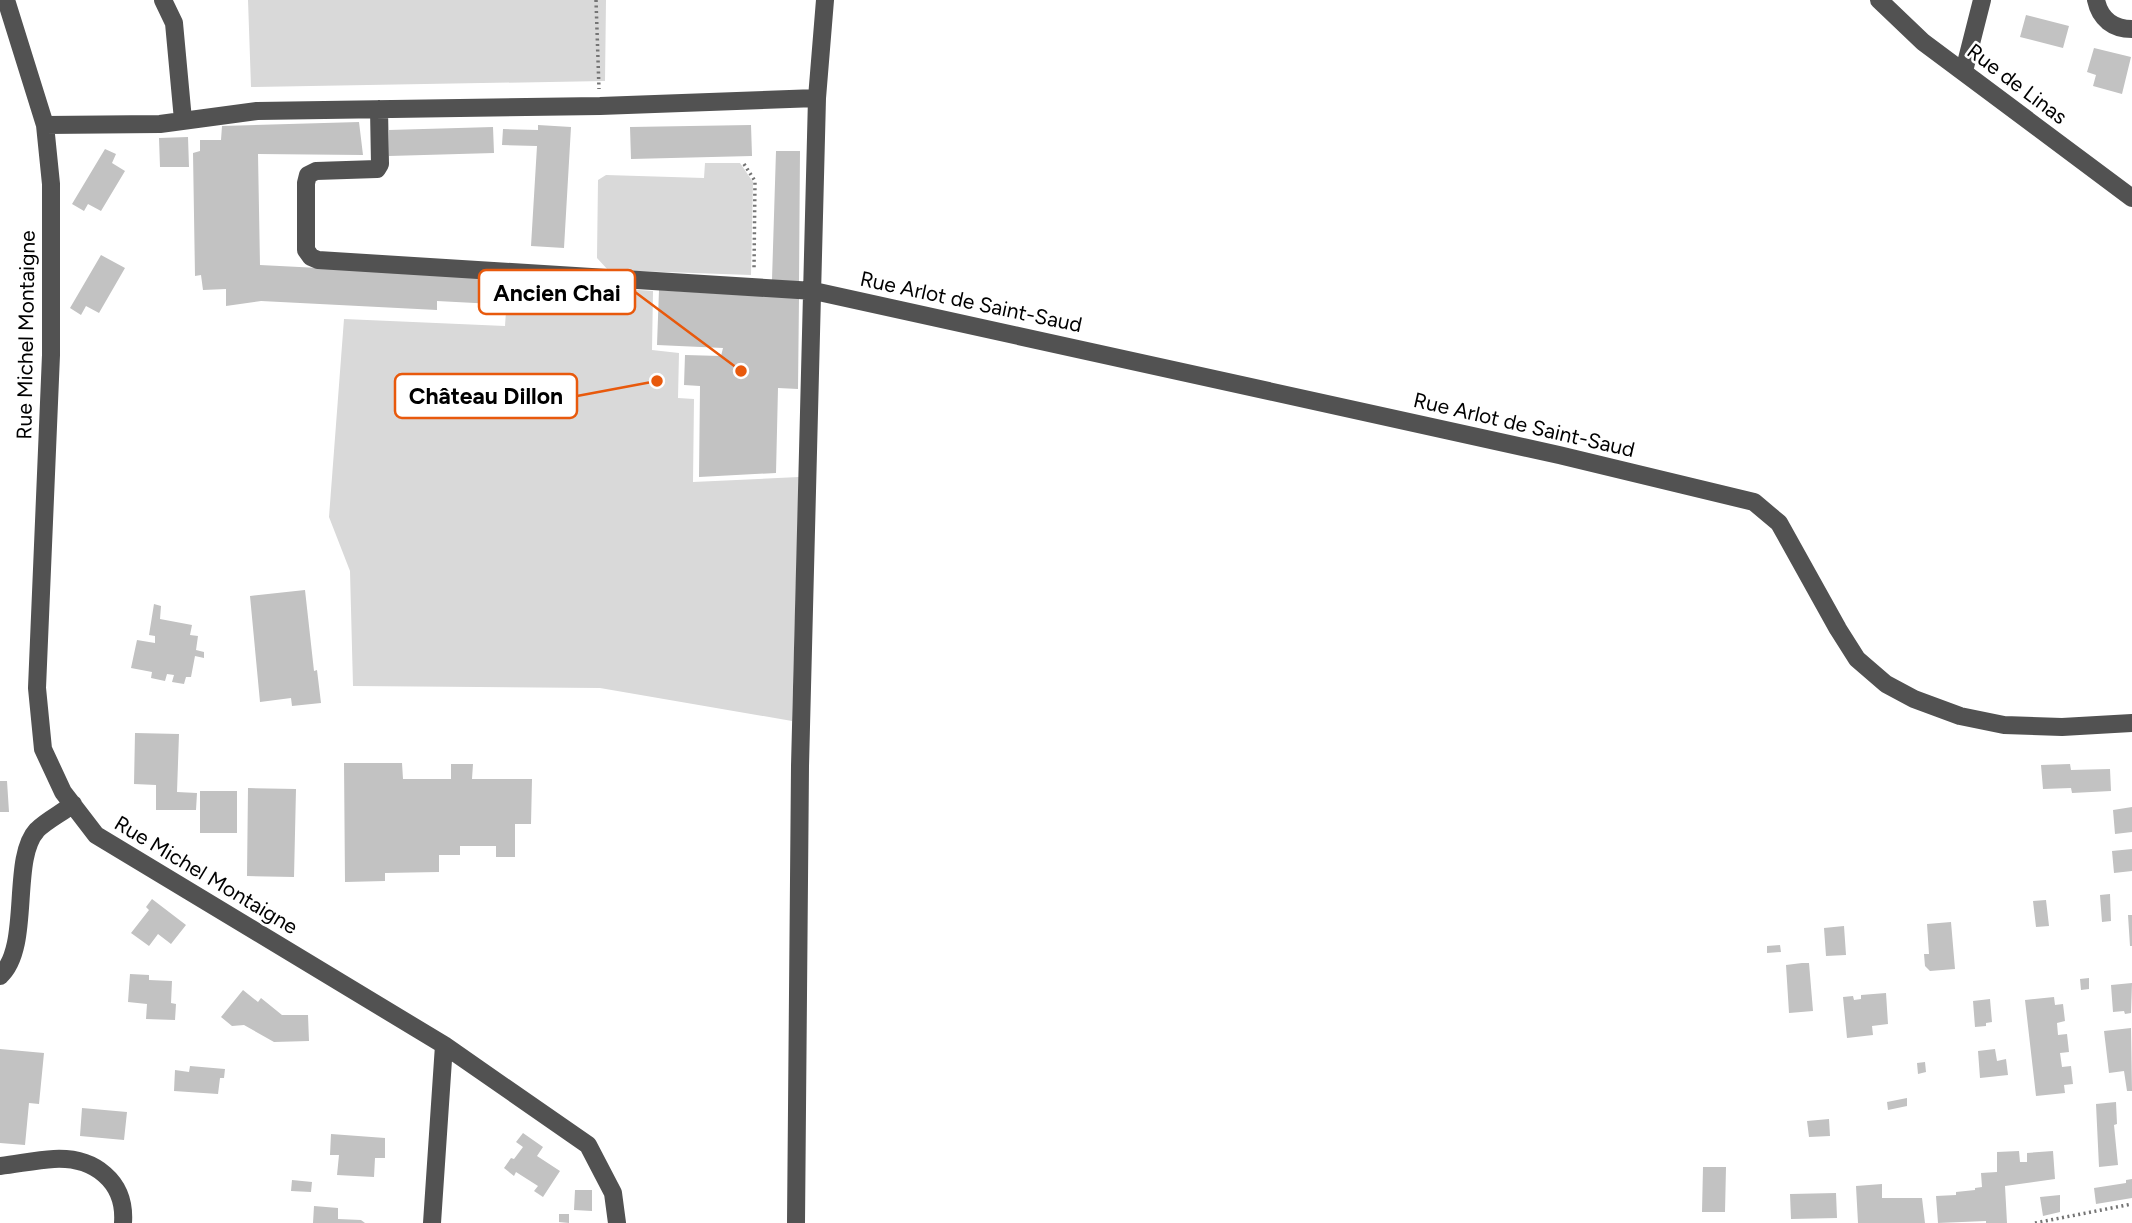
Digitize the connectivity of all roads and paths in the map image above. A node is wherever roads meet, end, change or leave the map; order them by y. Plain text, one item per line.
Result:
1 (6, 0) edge
2 (163, 0) edge
3 (596, 0) edge
4 (825, 0) edge
5 (1879, 0) edge
6 (1982, 0) edge
7 (2096, 0) edge
8 (2132, 29) edge
9 (1964, 71) junction
10 (817, 98) junction
11 (600, 106) junction
12 (379, 109) junction
13 (183, 120) junction
14 (45, 125) junction
15 (744, 164) dead end
16 (2132, 198) edge
17 (753, 288) junction
18 (814, 291) junction
19 (2132, 723) edge
20 (73, 804) junction
21 (0, 975) edge
22 (444, 1045) junction
23 (0, 1166) edge
24 (2132, 1204) edge
25 (123, 1223) edge
26 (432, 1223) edge
27 (617, 1223) edge
28 (796, 1223) edge
29 (2035, 1223) edge

1 - 14 street, Rue Michel Montaigne
2 - 13 street
3 - 11 path
4 - 10 street
5 - 9 street, Rue de Linas
6 - 9 street
7 - 8 street
9 - 16 street, Rue de Linas
10 - 11 street
10 - 18 street
11 - 12 street
12 - 13 street
12 - 17 street, Rue Arlot de Saint-Saud
13 - 14 street
14 - 20 street, Rue Michel Montaigne
15 - 17 path
17 - 18 street, Rue Arlot de Saint-Saud
18 - 19 street, Rue Arlot de Saint-Saud
18 - 28 street
20 - 21 street
20 - 22 street, Rue Michel Montaigne
22 - 26 street
22 - 27 street, Rue Michel Montaigne
23 - 25 street
24 - 29 path

